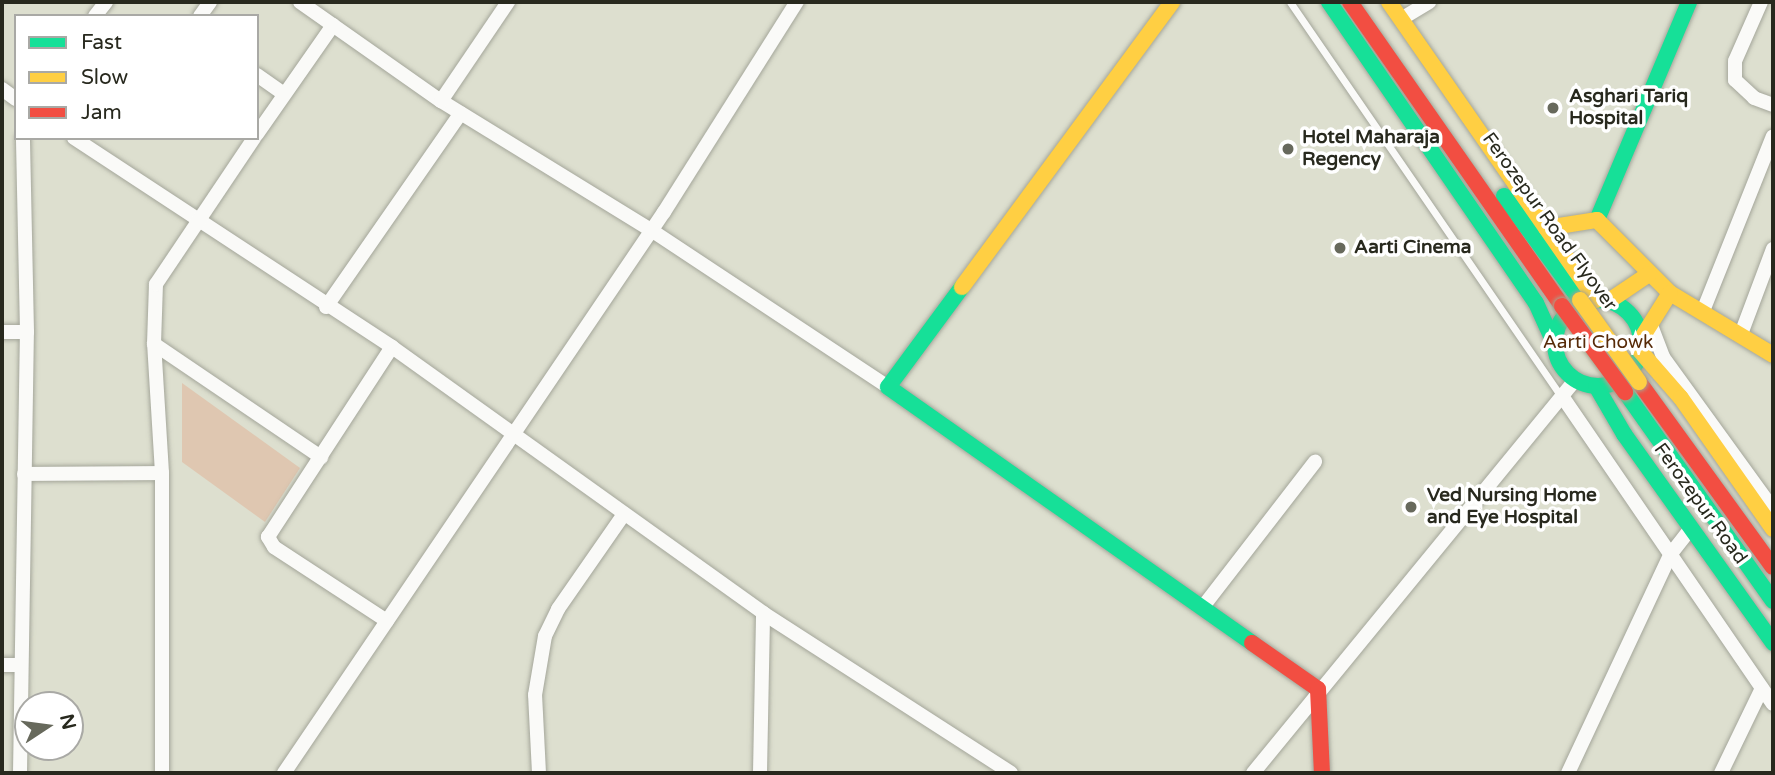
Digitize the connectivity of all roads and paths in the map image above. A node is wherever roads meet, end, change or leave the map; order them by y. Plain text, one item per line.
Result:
1 (301, 2) edge
2 (508, 2) edge
3 (797, 2) edge
4 (1172, 2) edge
5 (1290, 2) edge
6 (1329, 2) edge
7 (1350, 2) edge
8 (1368, 2) edge
9 (1389, 2) edge
10 (1429, 2) edge
11 (1689, 2) edge
12 (1761, 2) edge
13 (1401, 19) junction
14 (333, 25) junction
15 (259, 76) edge
16 (284, 94) junction
17 (441, 101) junction
18 (1773, 105) edge
19 (461, 113) junction
20 (259, 132) edge
21 (1773, 136) edge
22 (23, 140) edge
23 (77, 140) edge
24 (253, 140) edge
25 (1597, 220) junction
26 (199, 222) junction
27 (1546, 228) junction
28 (651, 230) junction
29 (1773, 250) edge
30 (1648, 274) junction
31 (1670, 293) junction
32 (1602, 300) junction
33 (326, 307) junction
34 (1703, 311) junction
35 (2, 332) edge
36 (27, 332) junction
37 (1741, 334) junction
38 (1644, 339) junction
39 (154, 344) junction
40 (392, 347) junction
41 (1556, 347) junction
42 (1773, 355) edge
43 (1576, 379) junction
44 (1596, 386) junction
45 (888, 387) junction
46 (1625, 391) joint
47 (1562, 396) junction
48 (512, 435) junction
49 (321, 457) junction
50 (1315, 462) dead end
51 (24, 474) junction
52 (162, 474) junction
53 (1773, 509) edge
54 (624, 514) junction
55 (1691, 528) junction
56 (1773, 529) edge
57 (1670, 555) junction
58 (1773, 567) edge
59 (1773, 601) edge
60 (1202, 608) junction
61 (763, 613) junction
62 (387, 621) junction
63 (1773, 643) edge
64 (2, 665) edge
65 (20, 665) junction
66 (1762, 688) junction
67 (1318, 690) junction
68 (1773, 704) edge
69 (20, 773) edge
70 (162, 773) edge
71 (284, 773) edge
72 (538, 773) edge
73 (760, 773) edge
74 (1011, 773) edge
75 (1253, 773) edge
76 (1322, 773) edge
77 (1568, 773) edge
78 (1721, 773) edge

1 - 14 street
2 - 17 street
3 - 28 street
4 - 45 main road
5 - 47 lane
6 - 41 main road
7 - 46 main road, Ferozepur Road Flyover, bridge
8 - 58 main road, Ferozepur Road Flyover, bridge
9 - 13 main road
10 - 13 street
11 - 25 main road
12 - 18 street
13 - 27 main road
14 - 16 street
14 - 17 street
15 - 16 street
16 - 20 street
17 - 19 street
19 - 28 street
19 - 33 street
21 - 34 street
22 - 36 street
23 - 26 street
24 - 26 street
25 - 27 main road
25 - 30 main road
26 - 33 street
26 - 39 street
27 - 32 main road
28 - 45 street
28 - 48 street
29 - 37 street
30 - 31 main road
30 - 32 main road
31 - 34 main road
31 - 38 main road
32 - 38 main road
32 - 41 main road
33 - 40 street
34 - 37 main road
35 - 36 street
36 - 51 street
37 - 42 main road
38 - 44 main road
38 - 53 street
38 - 56 main road
39 - 49 street
39 - 52 street
40 - 48 street
40 - 49 street
41 - 43 main road
43 - 44 main road
43 - 47 street
44 - 55 main road, Ferozepur Road
45 - 60 main road
46 - 59 main road, Ferozepur Road
47 - 57 street
47 - 67 street
48 - 54 street
48 - 62 street
49 - 62 street
50 - 60 street
51 - 52 street
51 - 65 street
52 - 70 street
54 - 61 street
54 - 72 street
55 - 57 street
55 - 63 main road, Ferozepur Road
57 - 66 street
57 - 77 street
60 - 67 main road
61 - 73 street
61 - 74 street
62 - 71 street
64 - 65 street
65 - 69 street
66 - 68 street
66 - 78 street
67 - 75 street
67 - 76 main road

